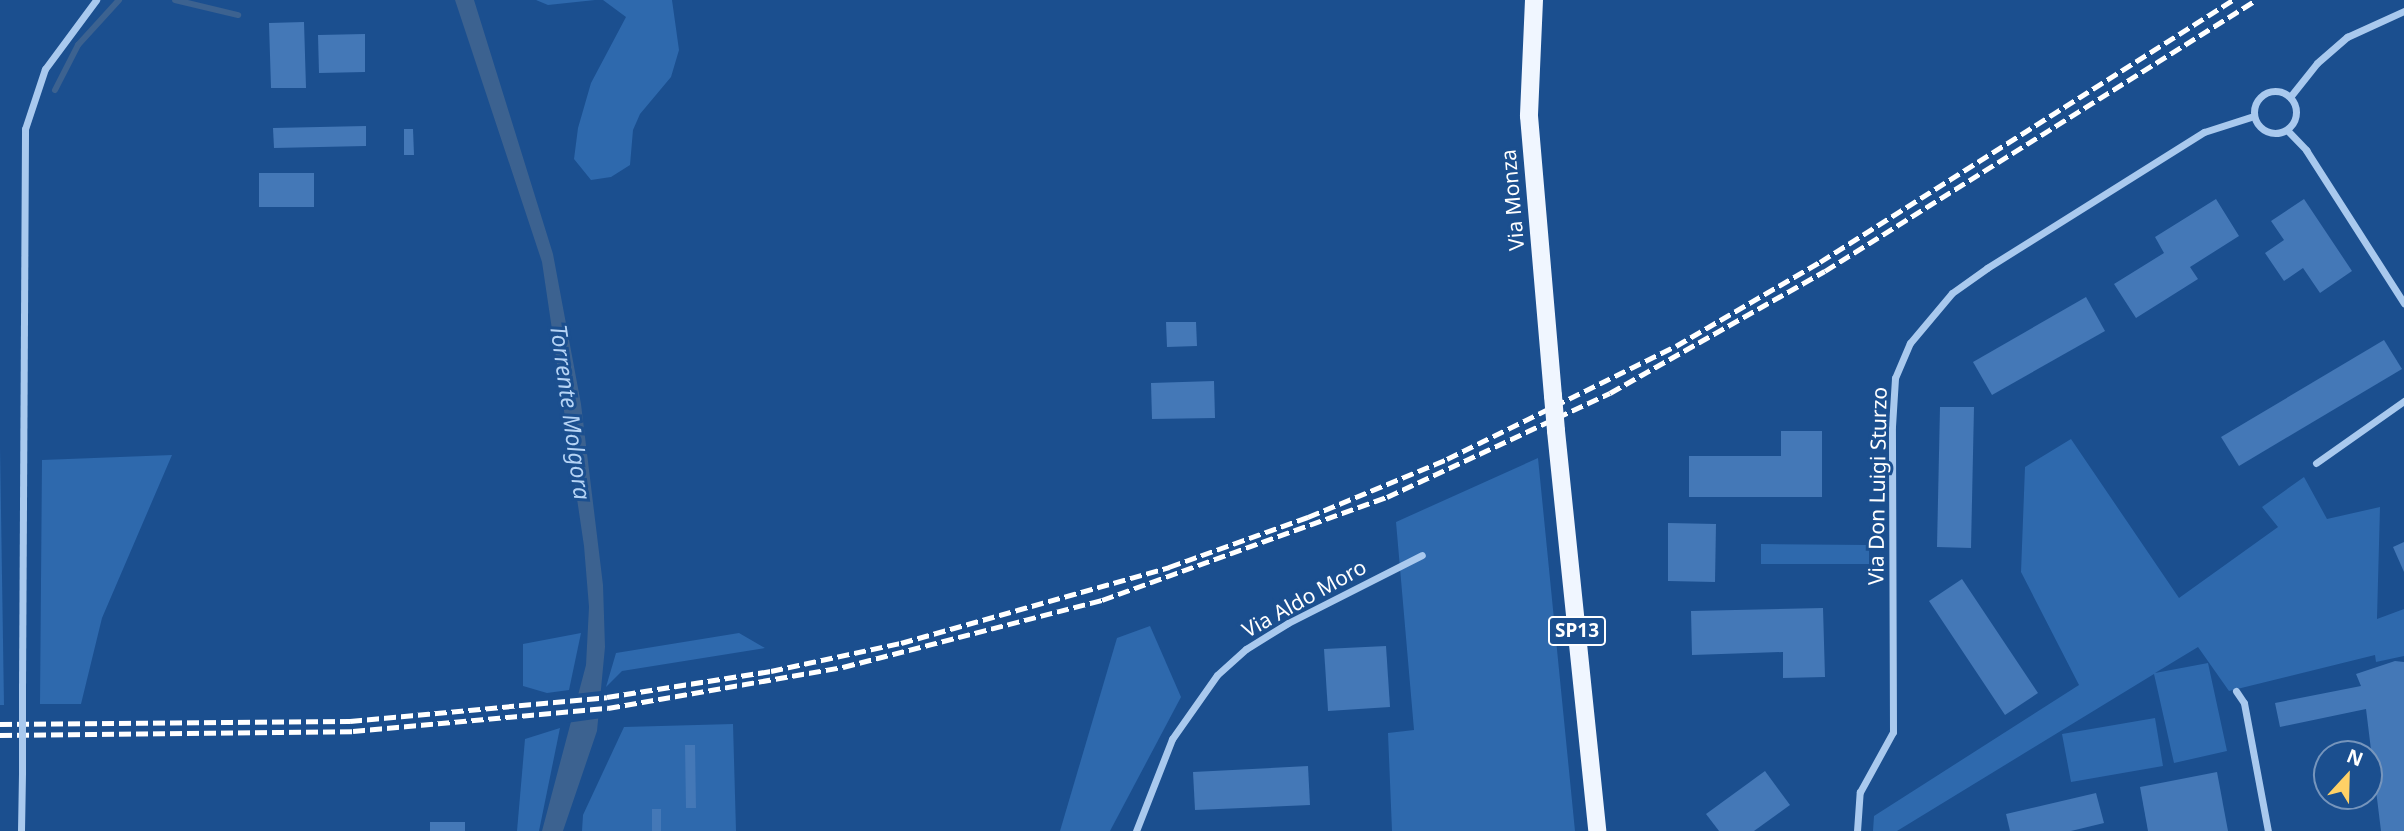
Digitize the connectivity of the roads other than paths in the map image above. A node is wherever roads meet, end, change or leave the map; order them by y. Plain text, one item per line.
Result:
1 (96, 0) edge
2 (1534, 0) edge
3 (2404, 11) edge
4 (2290, 97) junction
5 (2254, 116) junction
6 (2287, 130) junction
7 (2404, 303) edge
8 (2404, 401) edge
9 (2316, 463) dead end
10 (1422, 555) dead end
11 (2236, 691) dead end
12 (21, 831) edge
13 (1136, 831) edge
14 (1597, 831) edge
15 (1857, 831) edge
16 (2269, 831) edge

1 - 12 street, bridge
2 - 14 main road, Via Monza / SP13, bridge
3 - 4 street
4 - 5 street
4 - 6 street
5 - 6 street
5 - 15 street, Via Don Luigi Sturzo
6 - 7 street
8 - 9 street
10 - 13 street, Via Aldo Moro
11 - 16 street

